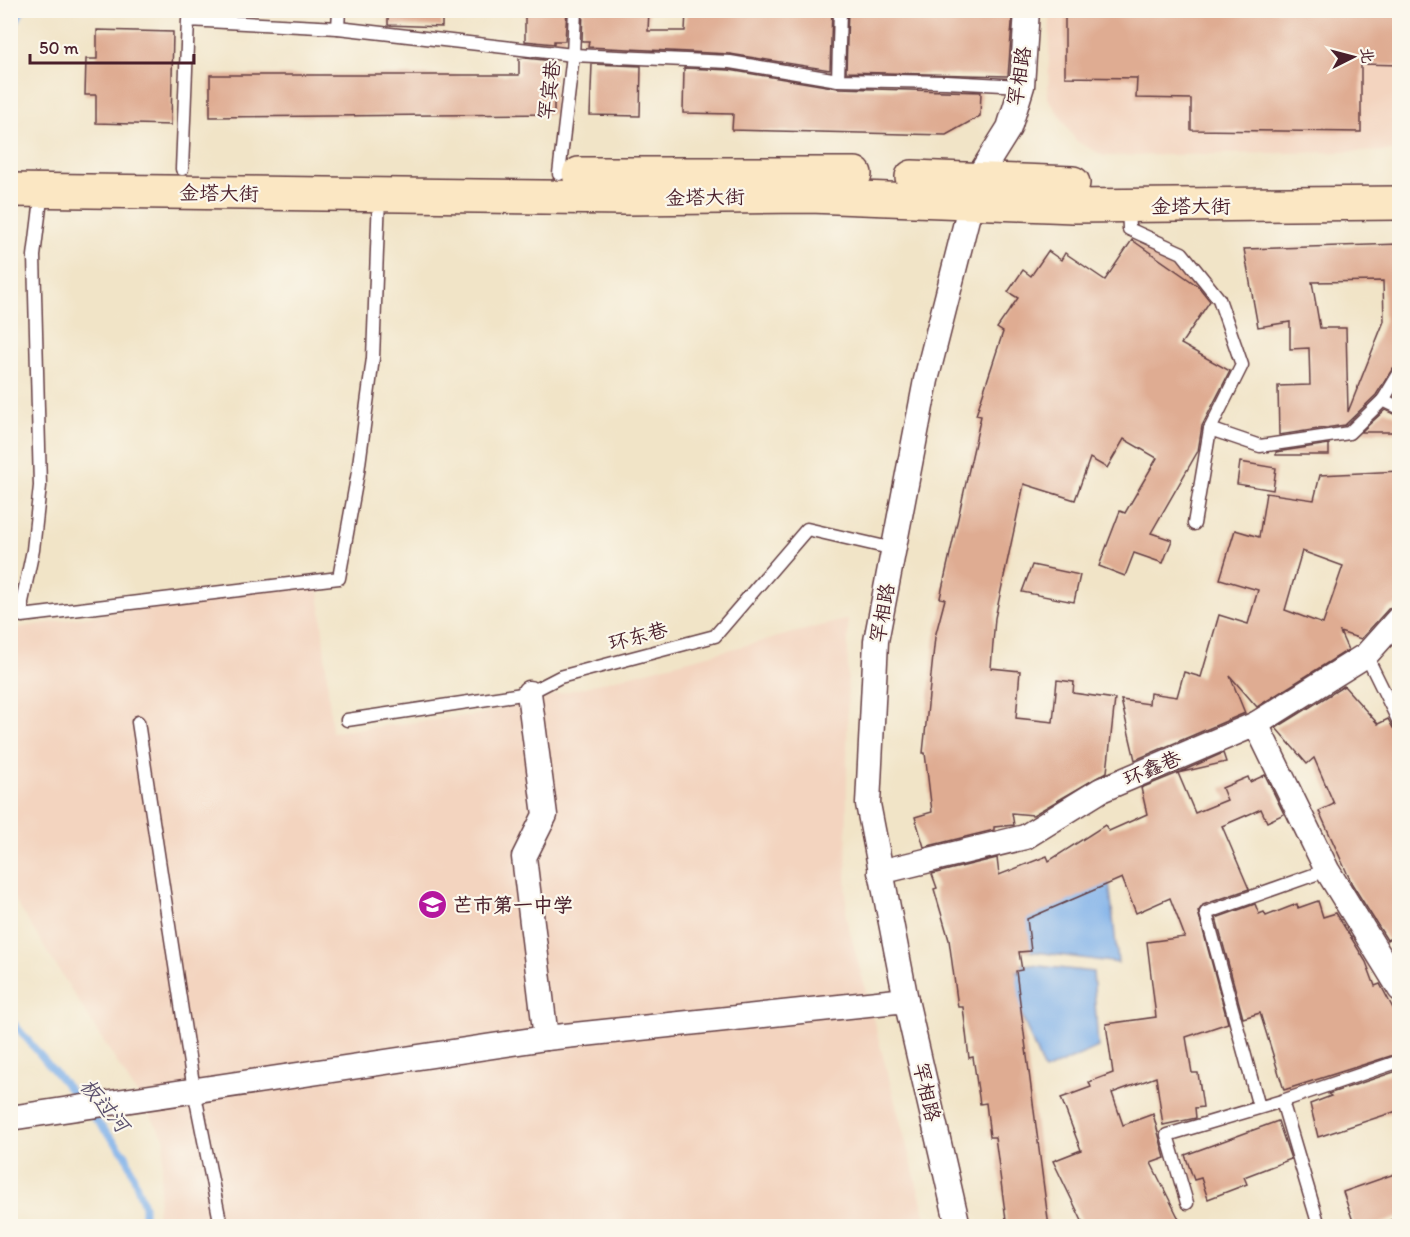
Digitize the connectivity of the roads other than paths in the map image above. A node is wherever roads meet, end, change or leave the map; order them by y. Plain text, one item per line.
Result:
1 (339, 10) edge
2 (575, 10) edge
3 (840, 10) edge
4 (1027, 10) edge
5 (338, 28) junction
6 (573, 55) junction
7 (838, 81) junction
8 (1022, 86) junction
9 (182, 169) junction
10 (559, 174) junction
11 (1400, 180) edge
12 (20, 181) edge
13 (974, 191) junction
14 (380, 195) junction
15 (1400, 203) edge
16 (1128, 206) junction
17 (1400, 372) edge
18 (1383, 400) junction
19 (1400, 408) edge
20 (1210, 429) junction
21 (1194, 524) dead end
22 (894, 549) junction
23 (1400, 617) edge
24 (1366, 655) junction
25 (529, 693) junction
26 (347, 720) dead end
27 (138, 722) dead end
28 (1256, 724) junction
29 (1400, 724) edge
30 (1327, 870) junction
31 (880, 872) junction
32 (1400, 989) edge
33 (906, 1000) junction
34 (546, 1038) junction
35 (1400, 1061) edge
36 (194, 1090) junction
37 (1282, 1101) junction
38 (1259, 1107) junction
39 (22, 1116) edge
40 (1187, 1203) dead end
41 (221, 1227) edge
42 (958, 1227) edge
43 (1319, 1227) edge

1 - 5 lane
2 - 6 lane, 罕宾巷
3 - 7 lane
4 - 8 street, 罕相路
5 - 6 lane
5 - 9 lane
6 - 7 lane
6 - 10 lane, 罕宾巷
7 - 8 lane
8 - 13 street, 罕相路
9 - 10 main road, 金塔大街
9 - 12 main road, 金塔大街
10 - 13 main road, 金塔大街
11 - 13 main road, 金塔大街
12 - 14 main road, 金塔大街
12 - 14 lane
13 - 14 main road, 金塔大街
13 - 16 main road, 金塔大街
13 - 22 street, 罕相路
15 - 16 main road, 金塔大街
16 - 20 lane
17 - 18 lane
18 - 19 lane
18 - 20 lane
20 - 21 lane
22 - 25 lane, 环东巷
22 - 31 street, 罕相路
23 - 24 street, 环鑫巷
24 - 28 street, 环鑫巷
24 - 29 lane
25 - 26 lane, 环东巷
25 - 34 street
27 - 36 lane
28 - 30 street
28 - 31 street, 环鑫巷
30 - 32 street
30 - 38 lane
31 - 33 street, 罕相路
33 - 34 street
33 - 42 street, 罕相路
34 - 36 street
35 - 37 lane
36 - 39 street
36 - 41 lane
37 - 38 lane
37 - 43 lane
38 - 40 lane

